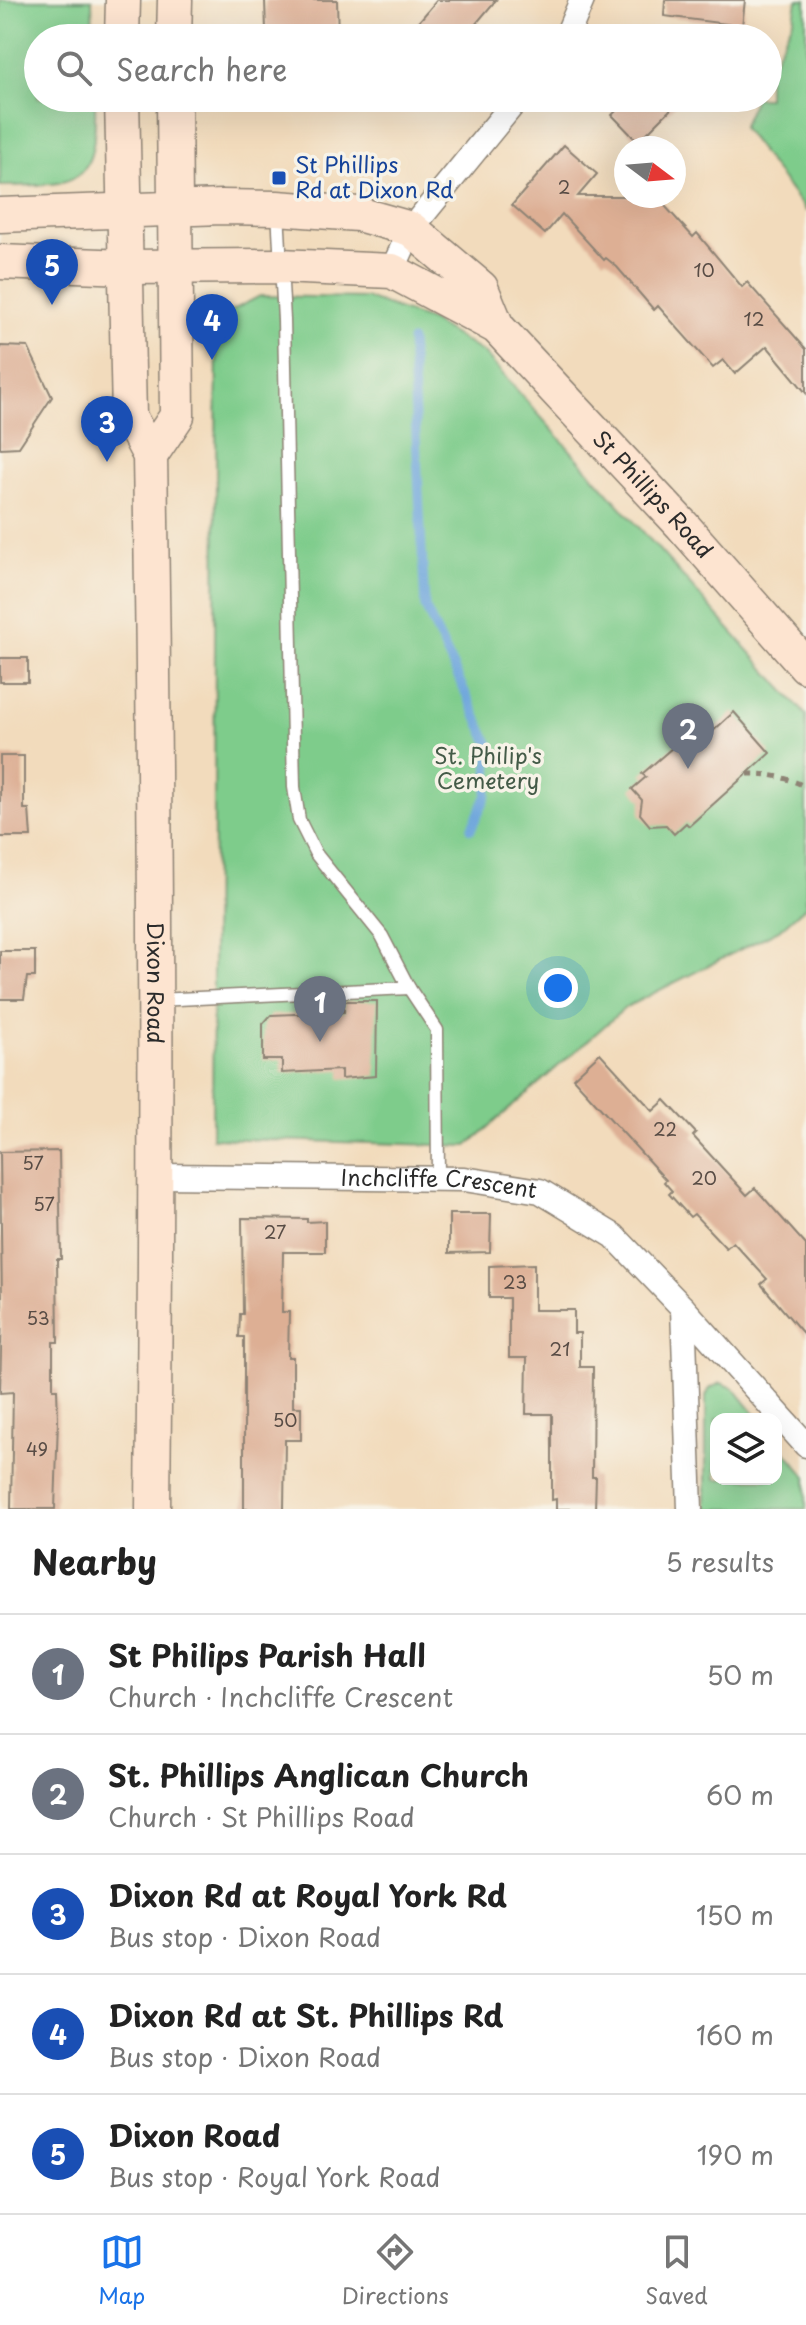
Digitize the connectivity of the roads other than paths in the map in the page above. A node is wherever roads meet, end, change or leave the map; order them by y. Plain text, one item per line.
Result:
1 (123, 0) edge
2 (175, 0) edge
3 (582, 0) edge
4 (122, 24) edge
5 (174, 24) edge
6 (572, 24) edge
7 (122, 112) edge
8 (174, 112) edge
9 (507, 112) edge
10 (277, 208) junction
11 (174, 210) junction
12 (124, 213) junction
13 (0, 215) edge
14 (411, 229) junction
15 (0, 262) edge
16 (280, 266) junction
17 (126, 267) junction
18 (176, 267) junction
19 (392, 271) junction
20 (497, 327) junction
21 (150, 456) junction
22 (806, 666) edge
23 (409, 988) junction
24 (156, 1000) junction
25 (157, 1176) junction
26 (438, 1179) junction
27 (683, 1308) junction
28 (806, 1445) edge
29 (153, 1509) edge
30 (690, 1509) edge

1 - 4 main road
2 - 5 main road
3 - 6 street
7 - 12 main road, Dixon Road
8 - 11 main road
9 - 14 street
10 - 11 main road, St Phillips Road
10 - 14 main road, St Phillips Road
10 - 16 lane
11 - 12 main road, St Phillips Road
11 - 18 main road
12 - 13 main road, St Phillips Road
12 - 17 main road, Dixon Road
14 - 19 street
14 - 20 main road, St Phillips Road
15 - 17 main road, St Phillips Road
16 - 18 main road, St Phillips Road
16 - 19 main road, St Phillips Road
16 - 23 lane
17 - 18 main road, St Phillips Road
17 - 21 main road, Dixon Road
18 - 21 main road
19 - 20 main road, St Phillips Road
20 - 22 main road, St Phillips Road
21 - 24 main road, Dixon Road
23 - 24 lane
23 - 26 lane
24 - 25 main road, Dixon Road
25 - 26 street, Inchcliffe Crescent
25 - 29 main road, Dixon Road
26 - 27 street, Inchcliffe Crescent
27 - 28 street, Inchcliffe Crescent
27 - 30 street

